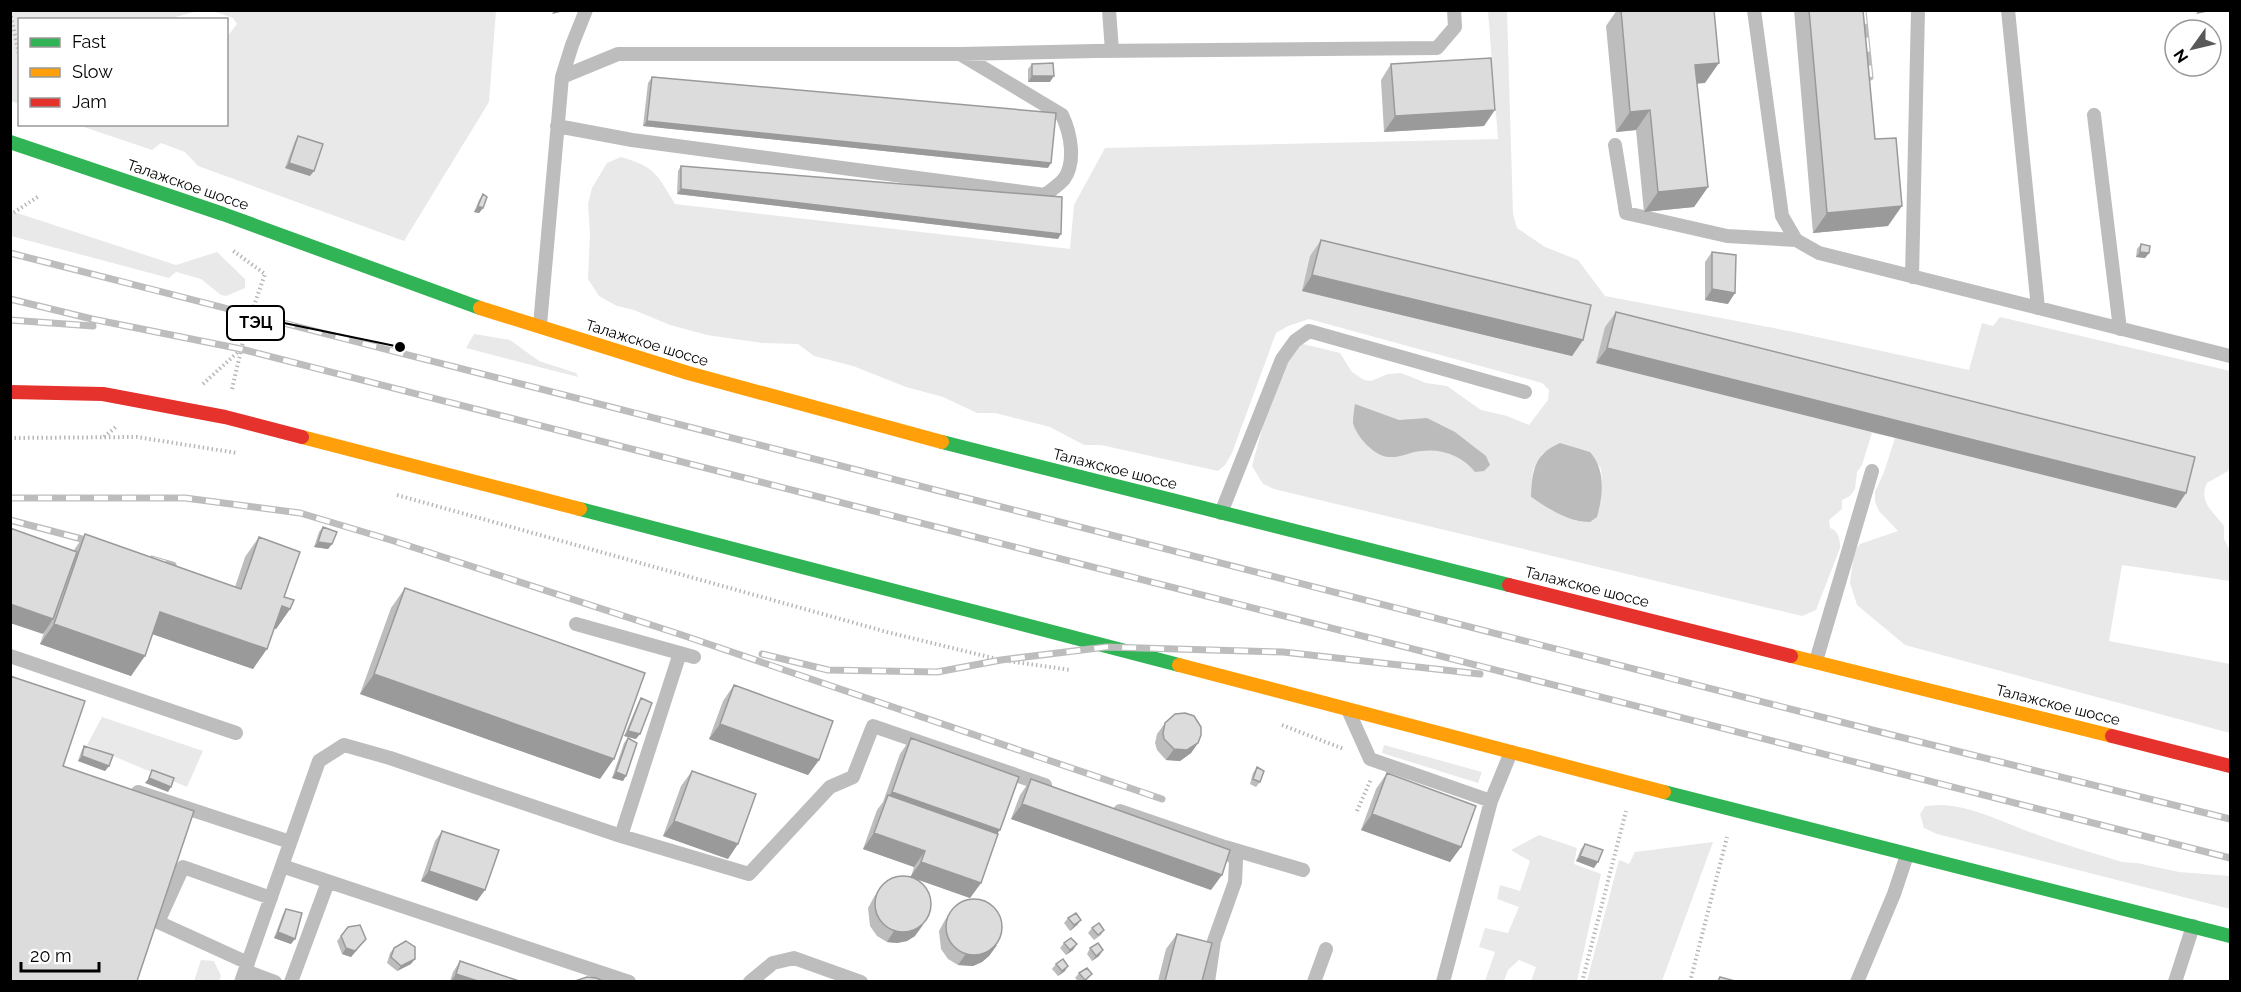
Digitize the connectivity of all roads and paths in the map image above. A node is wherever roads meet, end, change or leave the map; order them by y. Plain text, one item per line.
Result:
1 (586, 10) edge
2 (1109, 10) edge
3 (1454, 10) edge
4 (1754, 10) edge
5 (1918, 10) edge
6 (2008, 10) edge
7 (10, 12) edge
8 (18, 50) edge
9 (1112, 51) junction
10 (960, 54) junction
11 (562, 77) junction
12 (2094, 115) dead end
13 (557, 126) junction
14 (10, 142) edge
15 (1615, 145) dead end
16 (39, 196) dead end
17 (10, 216) edge
18 (1796, 240) junction
19 (1911, 276) junction
20 (2038, 308) junction
21 (252, 315) dead end
22 (539, 327) junction
23 (246, 329) dead end
24 (2120, 329) junction
25 (2230, 356) edge
26 (10, 392) edge
27 (1525, 392) dead end
28 (10, 438) edge
29 (248, 454) dead end
30 (1872, 471) dead end
31 (389, 492) dead end
32 (1221, 513) junction
33 (576, 624) dead end
34 (680, 653) junction
35 (10, 656) edge
36 (694, 657) dead end
37 (1816, 661) junction
38 (1078, 671) dead end
39 (1348, 710) junction
40 (1273, 722) dead end
41 (236, 733) dead end
42 (1511, 752) junction
43 (1370, 759) junction
44 (2230, 766) edge
45 (1371, 779) dead end
46 (1633, 784) junction
47 (1053, 788) edge
48 (126, 789) edge
49 (1491, 801) junction
50 (1110, 807) edge
51 (1358, 811) dead end
52 (1734, 811) junction
53 (621, 836) junction
54 (290, 842) junction
55 (1222, 846) junction
56 (1907, 855) junction
57 (282, 866) junction
58 (1303, 870) dead end
59 (328, 882) junction
60 (271, 898) junction
61 (2193, 926) junction
62 (2230, 936) edge
63 (1326, 949) dead end
64 (245, 972) edge
65 (275, 981) edge
66 (291, 981) edge
67 (629, 981) edge
68 (750, 981) edge
69 (861, 981) edge
70 (1208, 981) edge
71 (1314, 981) edge
72 (1443, 981) edge
73 (1582, 981) edge
74 (1690, 981) edge
75 (1857, 981) edge
76 (2175, 981) edge

1 - 11 lane
2 - 9 lane
3 - 9 lane
4 - 18 lane
5 - 19 lane
6 - 20 lane
7 - 8 path
9 - 10 lane
10 - 11 lane
10 - 13 lane
11 - 13 lane
12 - 24 lane
13 - 22 lane
14 - 22 main road, Талажское шоссе
15 - 18 lane
16 - 17 path
18 - 19 lane
19 - 20 lane
20 - 24 lane
21 - 23 path
22 - 32 main road, Талажское шоссе
24 - 25 lane
26 - 39 main road
27 - 32 lane
28 - 29 path
30 - 37 lane
31 - 38 path
32 - 37 main road, Талажское шоссе
33 - 34 lane
34 - 36 lane
34 - 53 lane
35 - 41 lane
37 - 44 main road, Талажское шоссе
39 - 42 main road
39 - 43 lane
40 - 43 path
42 - 46 main road
42 - 49 lane
43 - 49 lane
45 - 51 path
46 - 52 main road
46 - 73 path
47 - 53 lane
48 - 54 lane
49 - 72 lane
50 - 55 lane
52 - 56 main road
52 - 74 path
53 - 54 lane
54 - 57 lane
55 - 58 lane
55 - 70 lane
56 - 61 main road
56 - 75 lane
57 - 59 lane
57 - 60 lane
59 - 66 lane
59 - 67 lane
60 - 64 lane
60 - 64 lane
61 - 62 main road
61 - 76 lane
63 - 71 lane
64 - 65 lane
68 - 69 lane

